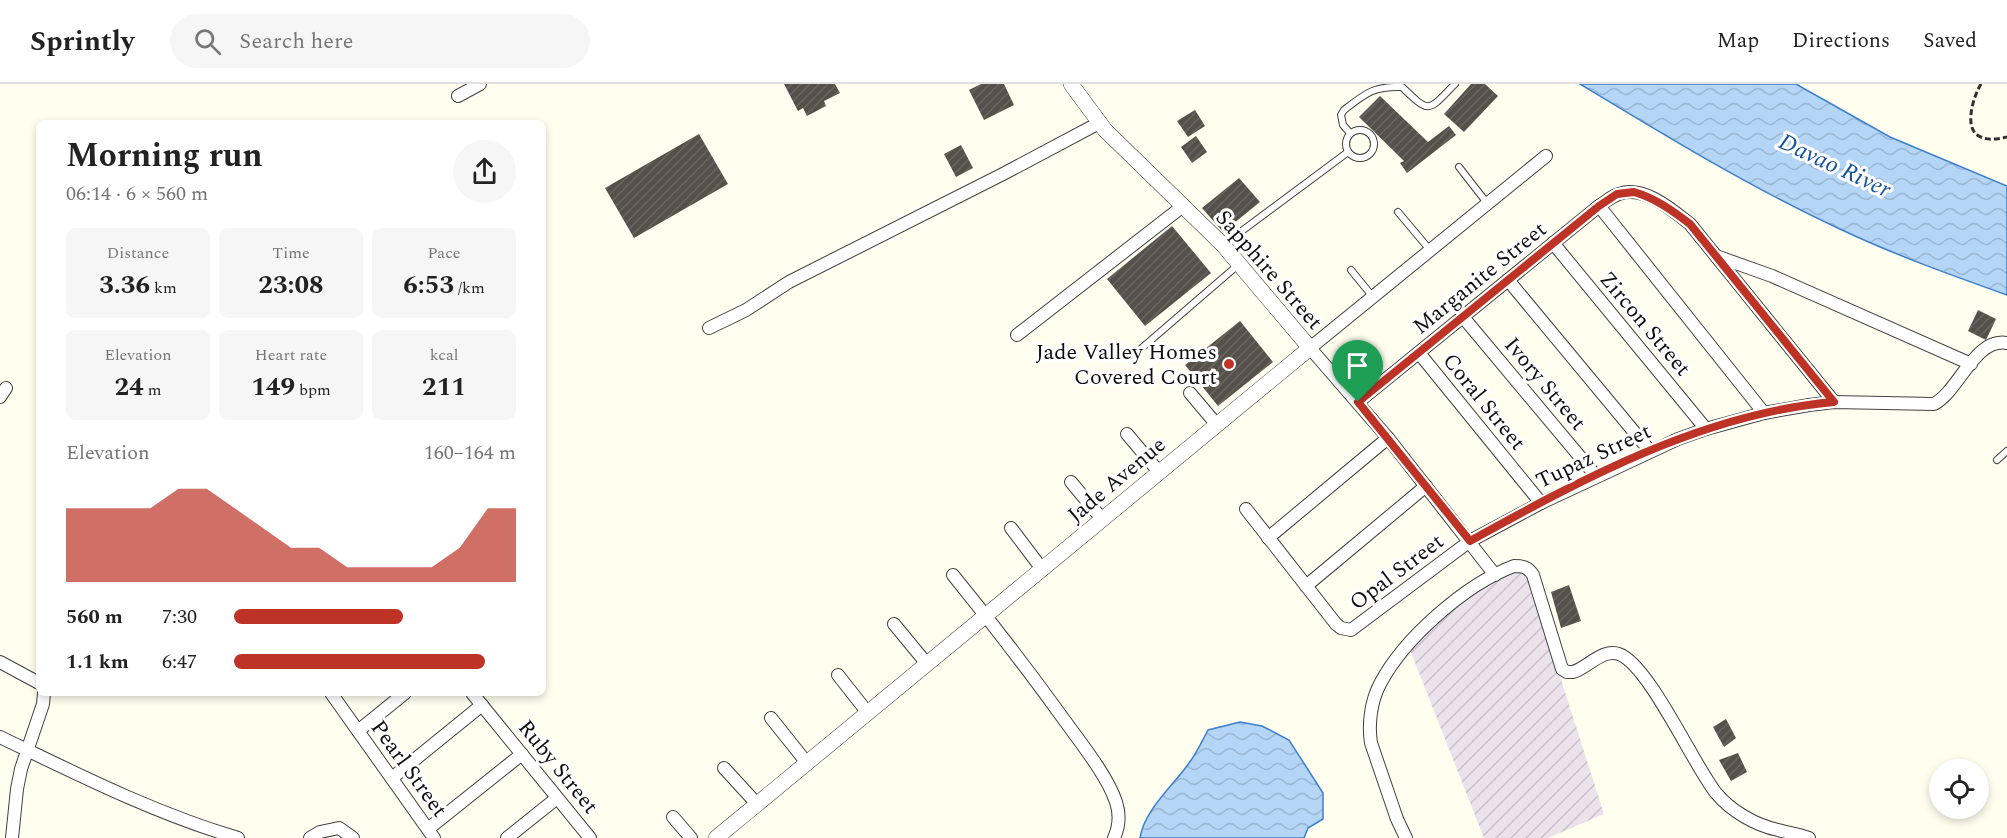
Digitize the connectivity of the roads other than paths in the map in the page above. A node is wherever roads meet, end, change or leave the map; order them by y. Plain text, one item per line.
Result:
1 (480, 84) edge
2 (1071, 84) edge
3 (1455, 84) edge
4 (1404, 86) edge
5 (458, 96) dead end
6 (1099, 123) junction
7 (1350, 133) junction
8 (1348, 152) junction
9 (1546, 156) dead end
10 (1459, 167) dead end
11 (1488, 203) junction
12 (1183, 206) junction
13 (1599, 206) junction
14 (1398, 212) dead end
15 (1553, 243) junction
16 (1223, 245) junction
17 (1430, 250) junction
18 (1716, 256) junction
19 (1240, 264) junction
20 (1351, 270) dead end
21 (1508, 280) junction
22 (1373, 297) junction
23 (1463, 317) junction
24 (709, 328) dead end
25 (1017, 335) dead end
26 (2007, 343) edge
27 (1310, 348) junction
28 (1136, 353) dead end
29 (1419, 353) junction
30 (1971, 364) junction
31 (1191, 393) dead end
32 (1358, 402) junction
33 (1834, 402) junction
34 (1764, 413) junction
35 (1217, 425) junction
36 (1706, 429) junction
37 (1127, 434) dead end
38 (1388, 438) junction
39 (1650, 451) junction
40 (2007, 452) edge
41 (1997, 460) dead end
42 (1159, 472) junction
43 (1596, 476) junction
44 (1071, 482) dead end
45 (1426, 486) junction
46 (1541, 503) junction
47 (1246, 509) dead end
48 (1102, 519) junction
49 (1011, 528) dead end
50 (1268, 538) junction
51 (1470, 541) junction
52 (1042, 569) junction
53 (953, 575) dead end
54 (1495, 575) junction
55 (1306, 586) junction
56 (986, 615) junction
57 (894, 624) dead end
58 (0, 662) edge
59 (927, 664) junction
60 (837, 675) dead end
61 (36, 681) edge
62 (44, 696) edge
63 (333, 696) edge
64 (401, 696) edge
65 (474, 696) edge
66 (482, 705) junction
67 (868, 713) junction
68 (771, 718) dead end
69 (358, 731) junction
70 (0, 737) edge
71 (27, 750) junction
72 (522, 754) junction
73 (807, 763) junction
74 (724, 768) dead end
75 (392, 778) junction
76 (557, 798) junction
77 (757, 804) junction
78 (673, 817) dead end
79 (431, 834) edge
80 (12, 838) edge
81 (238, 838) edge
82 (310, 838) edge
83 (353, 838) edge
84 (507, 838) edge
85 (590, 838) edge
86 (691, 838) edge
87 (716, 838) edge
88 (1114, 838) edge
89 (1406, 838) edge
90 (1809, 838) edge

1 - 5 street
2 - 6 street, Sapphire Street
3 - 4 lane
4 - 7 lane
6 - 12 street, Sapphire Street
6 - 24 street
7 - 8 lane
7 - 8 lane
8 - 16 lane
9 - 11 street, Jade Avenue
10 - 11 lane
11 - 17 street, Jade Avenue
12 - 16 street, Sapphire Street
12 - 25 street
13 - 15 street, Marganite Street
13 - 18 street, Marganite Street
13 - 34 street
14 - 17 lane
15 - 21 street, Marganite Street
15 - 36 street, Zircon Street
16 - 19 street, Sapphire Street
17 - 22 street, Jade Avenue
18 - 30 street
18 - 33 street, Marganite Street
19 - 27 street, Sapphire Street
19 - 28 lane
20 - 22 lane
21 - 23 street, Marganite Street
21 - 39 street
22 - 27 street, Jade Avenue
23 - 29 street, Marganite Street
23 - 43 street, Ivory Street
26 - 30 street, Tupaz Street
27 - 32 street, Sapphire Street
27 - 35 street, Jade Avenue
29 - 32 street, Marganite Street
29 - 46 street, Coral Street
30 - 33 street, Tupaz Street
31 - 35 street
32 - 38 street, Sapphire Street
33 - 34 street, Tupaz Street
34 - 36 street, Tupaz Street
35 - 42 street, Jade Avenue
36 - 39 street, Tupaz Street
37 - 42 street
38 - 45 street, Sapphire Street
38 - 50 street
39 - 43 street, Tupaz Street
40 - 41 lane
42 - 48 street, Jade Avenue
43 - 46 street, Tupaz Street
44 - 48 street
45 - 51 street, Sapphire Street
45 - 55 street
46 - 51 street, Tupaz Street
47 - 50 street
48 - 52 street, Jade Avenue
49 - 52 street
50 - 55 street
51 - 54 street, Sapphire Street
51 - 55 street, Opal Street
52 - 56 street, Jade Avenue
53 - 56 street
54 - 89 street
54 - 90 street
56 - 59 street, Jade Avenue
56 - 88 street
57 - 59 street
58 - 61 street
59 - 67 street, Jade Avenue
60 - 67 street
62 - 71 street
63 - 69 street, Pearl Street
64 - 69 street
65 - 66 street, Ruby Street
66 - 72 street, Ruby Street
66 - 75 street
67 - 73 street, Jade Avenue
68 - 73 street
69 - 75 street, Pearl Street
70 - 71 street
71 - 80 street
71 - 81 street
72 - 76 street, Ruby Street
72 - 79 street
73 - 77 street, Jade Avenue
74 - 77 street
75 - 79 street, Pearl Street
76 - 84 street
76 - 85 street, Ruby Street
77 - 87 street, Jade Avenue
78 - 86 street
82 - 83 street

